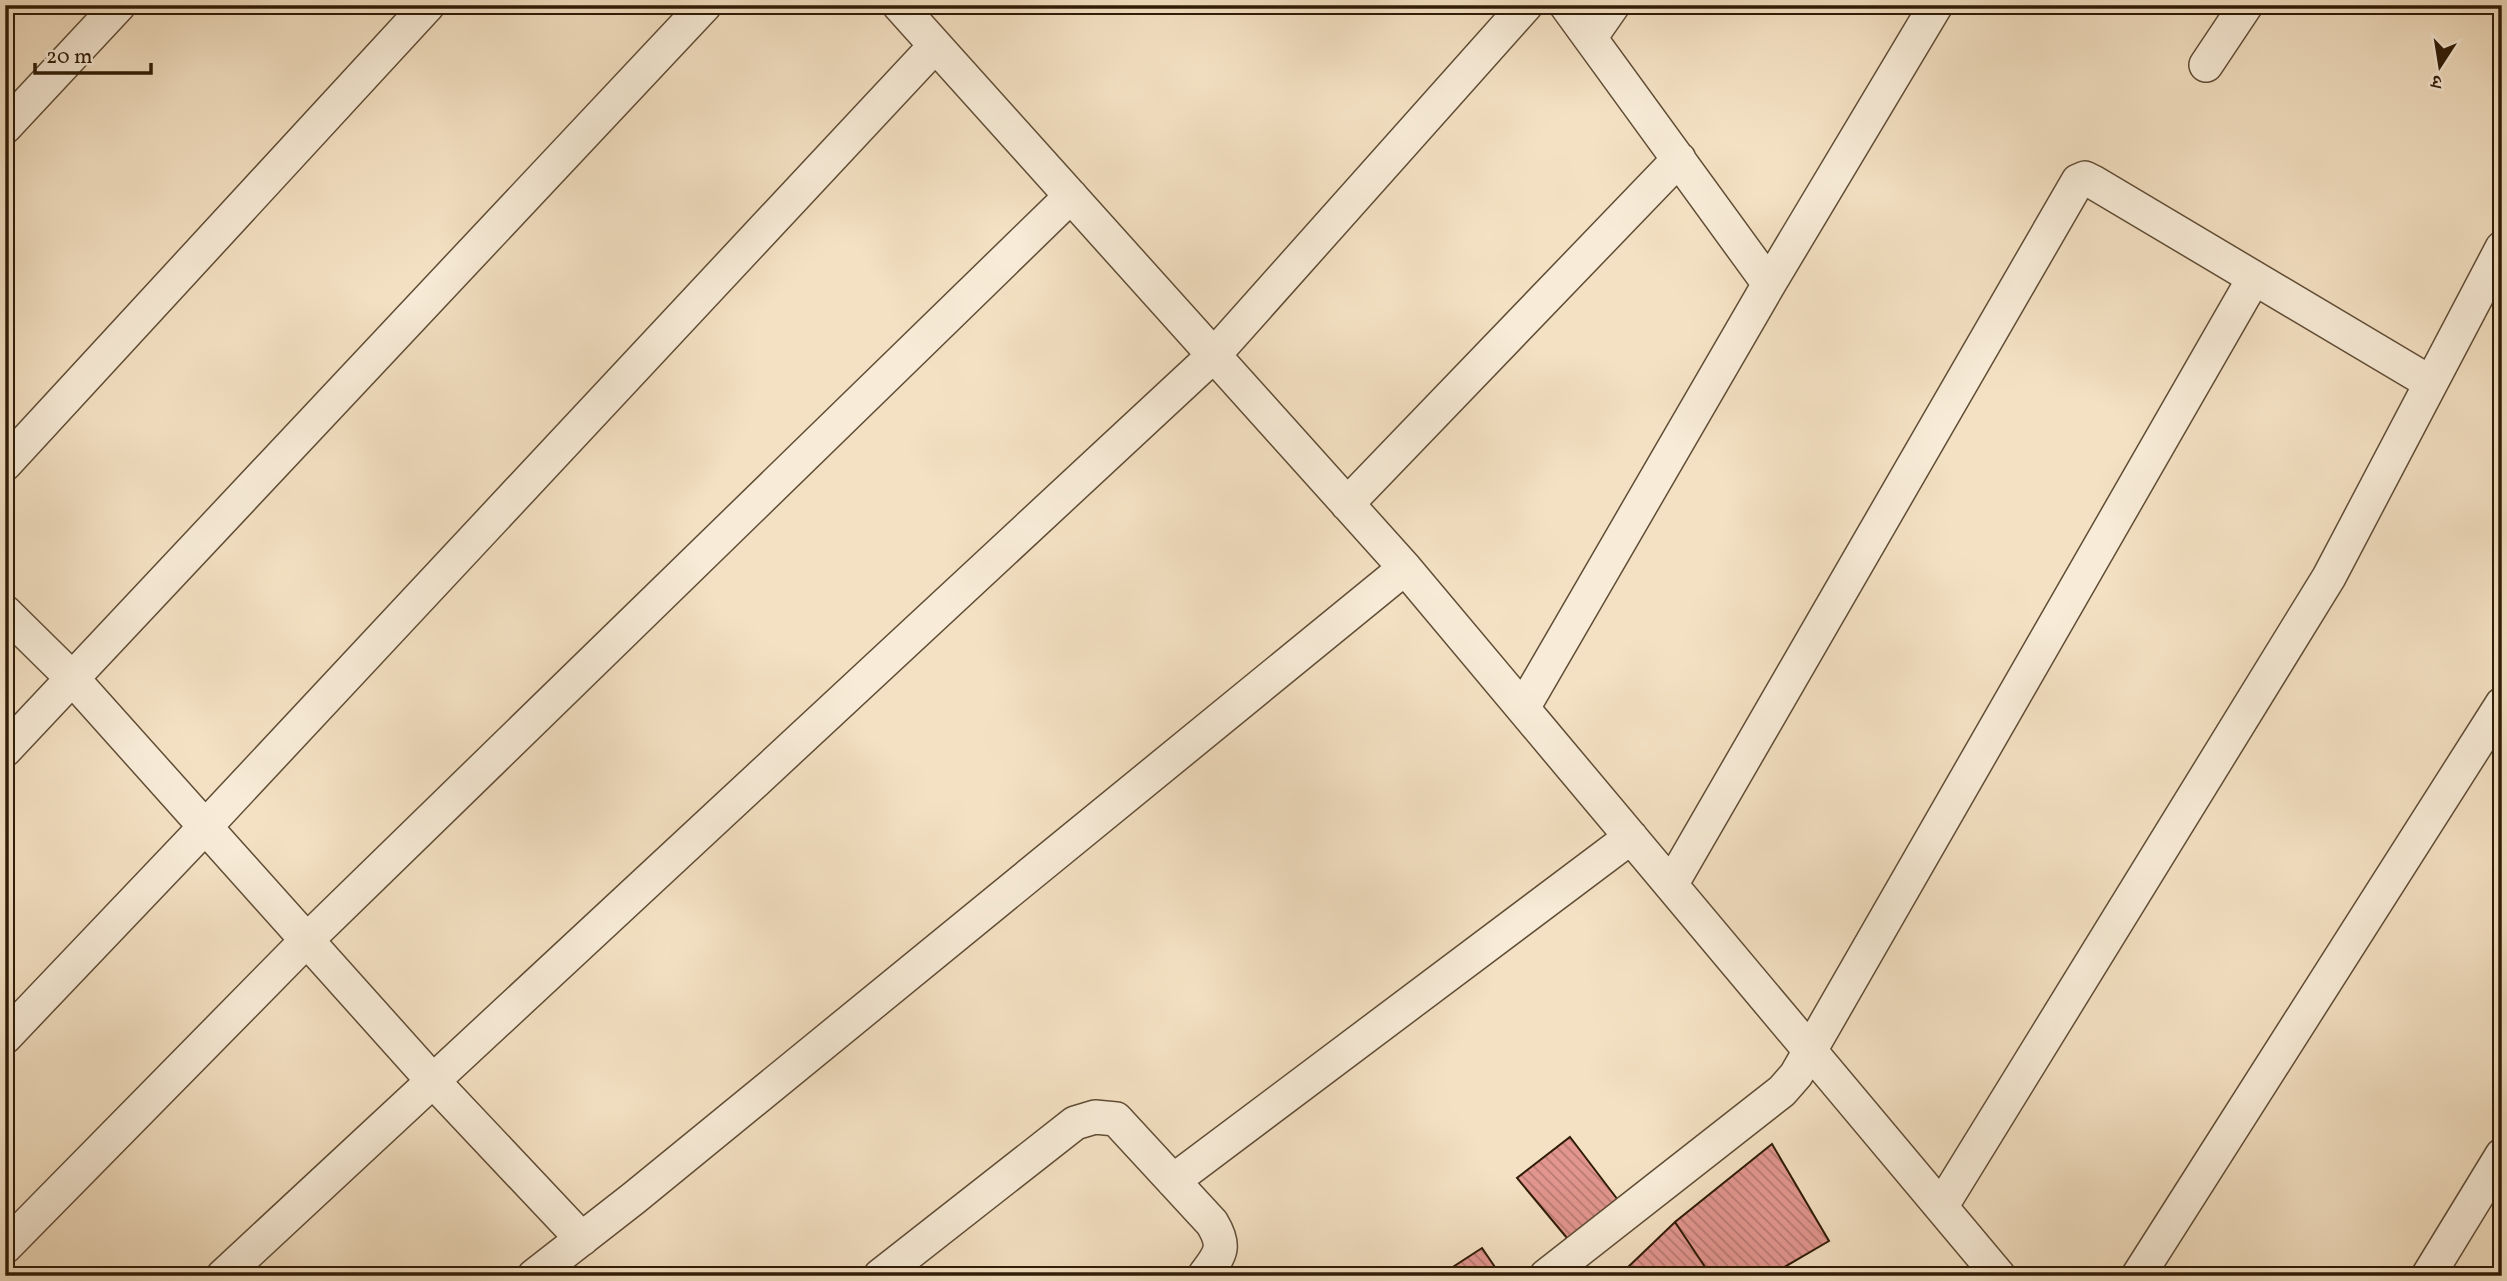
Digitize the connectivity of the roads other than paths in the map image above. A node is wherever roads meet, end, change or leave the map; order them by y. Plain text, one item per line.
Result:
1 (119, 5) edge
2 (428, 5) edge
3 (705, 5) edge
4 (899, 5) edge
5 (1526, 5) edge
6 (1566, 5) edge
7 (1613, 5) edge
8 (1936, 5) edge
9 (2246, 5) edge
10 (1590, 38) junction
11 (935, 46) junction
12 (2206, 65) dead end
13 (5, 127) edge
14 (1679, 159) junction
15 (1071, 196) junction
16 (2502, 247) edge
17 (2254, 278) junction
18 (1769, 284) junction
19 (1213, 356) junction
20 (2431, 383) junction
21 (5, 464) edge
22 (1347, 504) junction
23 (1405, 568) junction
24 (5, 612) edge
25 (72, 678) junction
26 (2502, 705) edge
27 (1523, 708) junction
28 (5, 750) edge
29 (206, 826) junction
30 (1631, 837) junction
31 (1671, 885) junction
32 (308, 939) junction
33 (5, 1037) edge
34 (1809, 1050) junction
35 (433, 1081) junction
36 (2502, 1155) edge
37 (1173, 1181) junction
38 (1941, 1207) junction
39 (582, 1239) junction
40 (5, 1247) edge
41 (1985, 1272) edge
42 (223, 1276) edge
43 (534, 1276) edge
44 (880, 1276) edge
45 (1204, 1276) edge
46 (1546, 1276) edge
47 (2138, 1276) edge
48 (2428, 1276) edge

1 - 13 street
2 - 21 street
3 - 25 street
4 - 11 street
5 - 19 street
6 - 10 street
7 - 10 street
8 - 18 street
9 - 12 street
10 - 14 street
11 - 15 street
11 - 29 street
14 - 18 street
14 - 22 street
15 - 19 street
15 - 32 street
16 - 20 street
17 - 20 street
17 - 31 street
17 - 34 street
18 - 27 street
19 - 22 street
19 - 35 street
20 - 38 street
22 - 23 street
23 - 27 street
23 - 39 street
24 - 25 street
25 - 28 street
25 - 29 street
26 - 47 street
27 - 30 street
29 - 32 street
29 - 33 street
30 - 31 street
30 - 37 street
31 - 34 street
32 - 35 street
32 - 40 street
34 - 38 street
34 - 46 street
35 - 39 street
35 - 42 street
36 - 48 street
37 - 44 street
37 - 45 street
38 - 41 street
39 - 43 street

